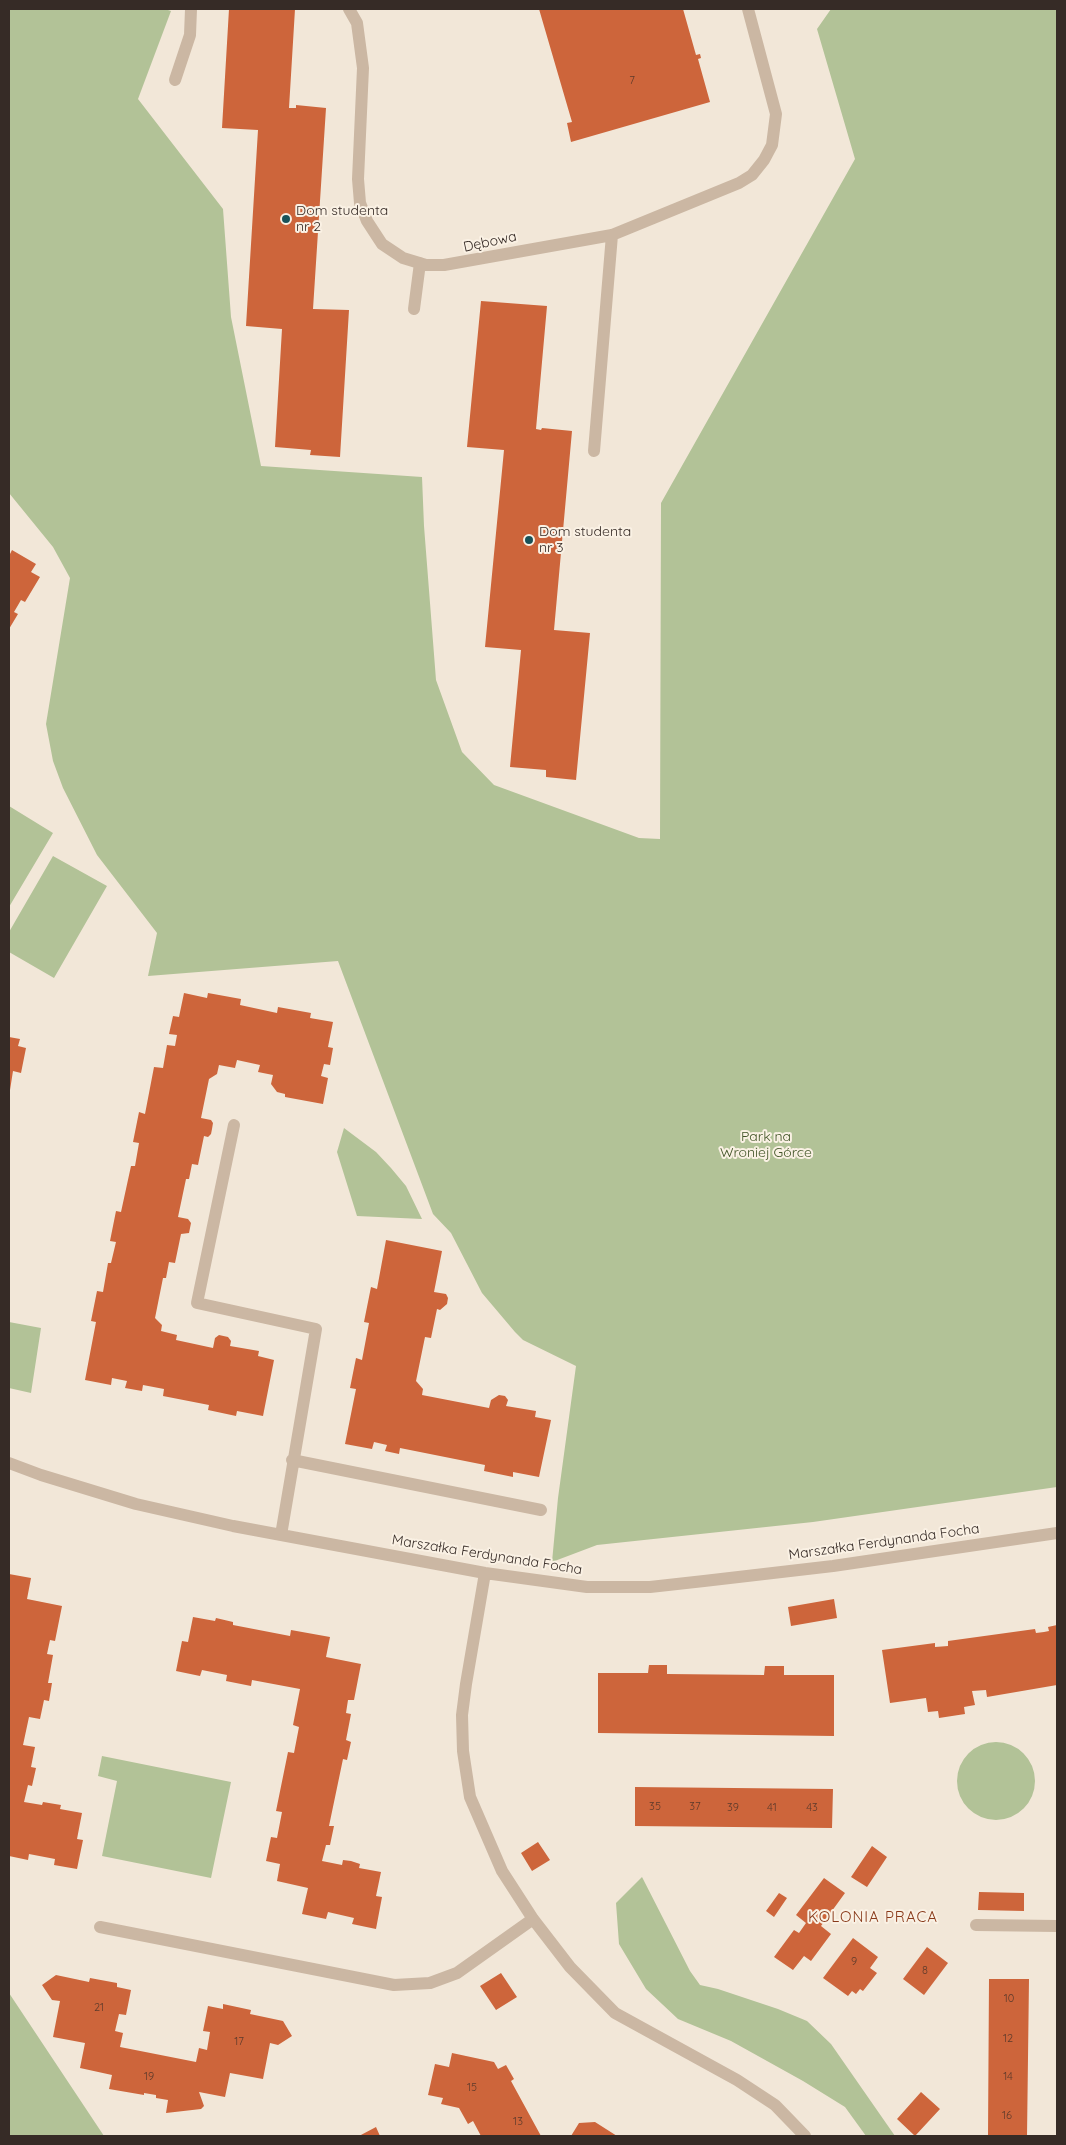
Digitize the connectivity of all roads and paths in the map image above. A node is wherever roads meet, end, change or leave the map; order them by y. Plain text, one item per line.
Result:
1 (191, 9) edge
2 (349, 9) edge
3 (748, 9) edge
4 (176, 80) dead end
5 (612, 235) junction
6 (420, 263) junction
7 (414, 310) dead end
8 (594, 451) dead end
9 (234, 1126) dead end
10 (292, 1460) junction
11 (9, 1463) edge
12 (541, 1510) dead end
13 (1057, 1533) edge
14 (281, 1535) junction
15 (485, 1573) junction
16 (534, 1919) junction
17 (976, 1925) dead end
18 (1057, 1926) edge
19 (100, 1928) dead end
20 (806, 2136) edge

1 - 4 street
2 - 6 street, Dębowa
3 - 5 street, Dębowa
5 - 6 street, Dębowa
5 - 8 street
6 - 7 street
9 - 10 street
10 - 12 street
10 - 14 street
11 - 14 street, Marszałka Ferdynanda Focha
13 - 15 street, Marszałka Ferdynanda Focha
14 - 15 street, Marszałka Ferdynanda Focha
15 - 16 street
16 - 19 street
16 - 20 street
17 - 18 street

